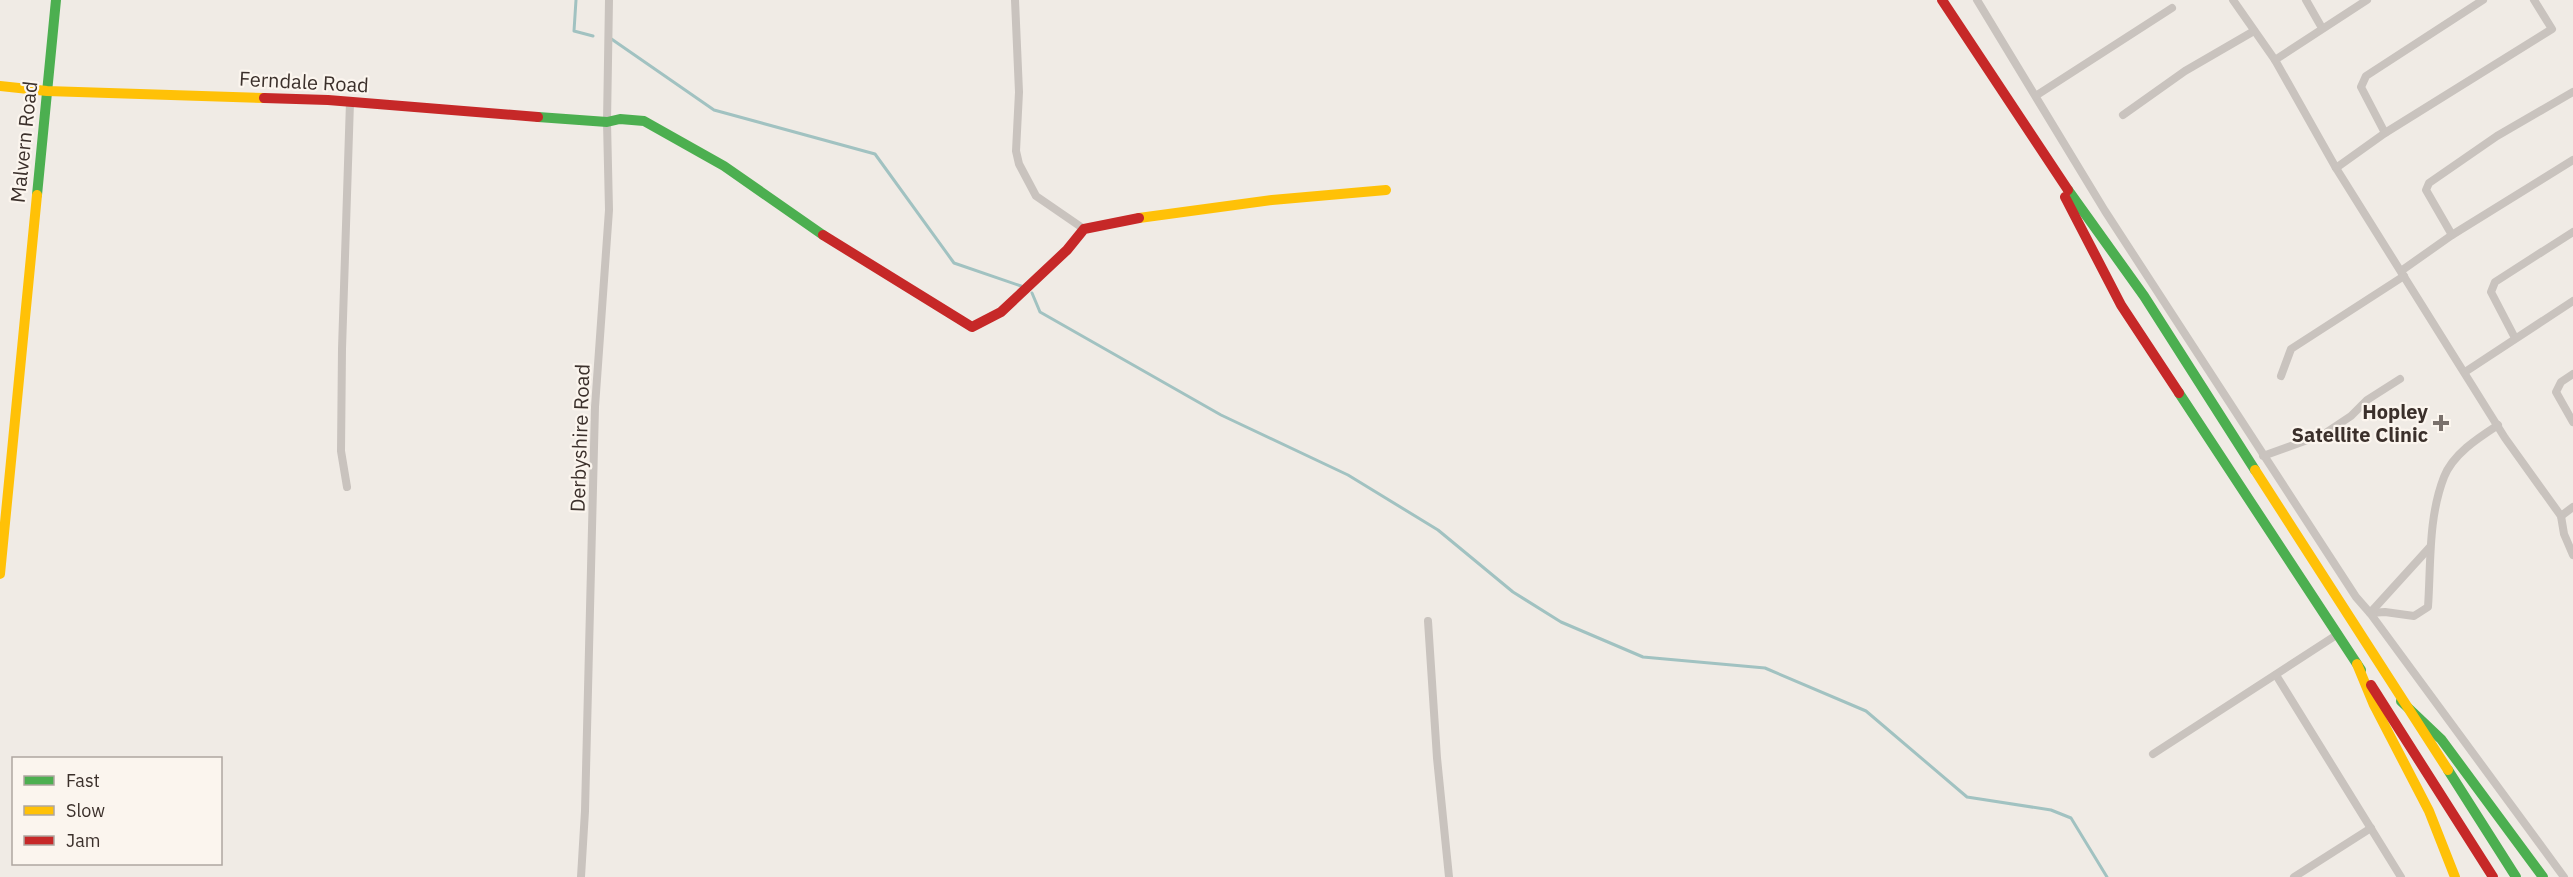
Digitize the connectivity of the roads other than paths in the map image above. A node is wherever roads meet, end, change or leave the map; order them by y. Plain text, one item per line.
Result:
1 (56, 0) edge
2 (609, 0) edge
3 (1015, 0) edge
4 (1942, 0) edge
5 (1977, 0) edge
6 (2234, 0) edge
7 (2306, 0) edge
8 (2367, 0) edge
9 (2483, 0) edge
10 (2534, 0) edge
11 (2172, 8) dead end
12 (2322, 28) junction
13 (2254, 31) junction
14 (2275, 60) junction
15 (0, 86) edge
16 (47, 91) junction
17 (2573, 92) edge
18 (2037, 95) junction
19 (351, 102) junction
20 (2123, 115) dead end
21 (607, 122) junction
22 (2385, 133) junction
23 (2573, 160) edge
24 (2047, 161) junction
25 (2336, 168) junction
26 (1386, 190) dead end
27 (1084, 229) junction
28 (2573, 232) edge
29 (2452, 236) junction
30 (2403, 273) junction
31 (2573, 301) edge
32 (2515, 338) junction
33 (2465, 372) junction
34 (2573, 374) edge
35 (2281, 376) dead end
36 (2400, 379) dead end
37 (2573, 422) edge
38 (2498, 425) junction
39 (2263, 456) junction
40 (347, 488) dead end
41 (2573, 507) edge
42 (2561, 516) junction
43 (2430, 546) junction
44 (2573, 555) edge
45 (0, 574) edge
46 (2370, 613) junction
47 (1428, 621) dead end
48 (2338, 634) junction
49 (2357, 663) junction
50 (2276, 675) junction
51 (2402, 701) junction
52 (2153, 754) dead end
53 (2371, 828) junction
54 (581, 877) edge
55 (1449, 877) edge
56 (2294, 877) edge
57 (2401, 877) edge
58 (2455, 877) edge
59 (2493, 877) edge
60 (2516, 877) edge
61 (2543, 877) edge
62 (2564, 877) edge

1 - 16 main road, Malvern Road
2 - 21 street, Derbyshire Road
3 - 27 street
4 - 24 main road
5 - 18 street
6 - 13 street
7 - 12 street
8 - 12 street
9 - 22 street
10 - 22 street
11 - 18 street
12 - 14 street
13 - 14 street
13 - 20 street
14 - 25 street
15 - 16 main road, Ferndale Road
16 - 19 main road, Ferndale Road
16 - 45 main road, Malvern Road
17 - 29 street
18 - 39 street
19 - 21 main road, Ferndale Road
19 - 40 street
21 - 27 main road, Ferndale Road
21 - 54 street, Derbyshire Road
22 - 25 street
23 - 29 street
24 - 48 main road
24 - 51 main road
25 - 30 street
26 - 27 main road
28 - 32 street
29 - 30 street
30 - 33 street
30 - 35 street
31 - 32 street
32 - 33 street
33 - 38 street
34 - 37 street
36 - 39 street
38 - 42 street
38 - 43 street
39 - 46 street
41 - 42 street
42 - 44 street
43 - 46 street
43 - 46 street
46 - 62 street
47 - 55 street
48 - 49 main road
48 - 50 street
49 - 58 main road
49 - 59 main road
50 - 52 street
50 - 53 street
51 - 60 main road
51 - 61 main road
53 - 56 street
53 - 57 street

